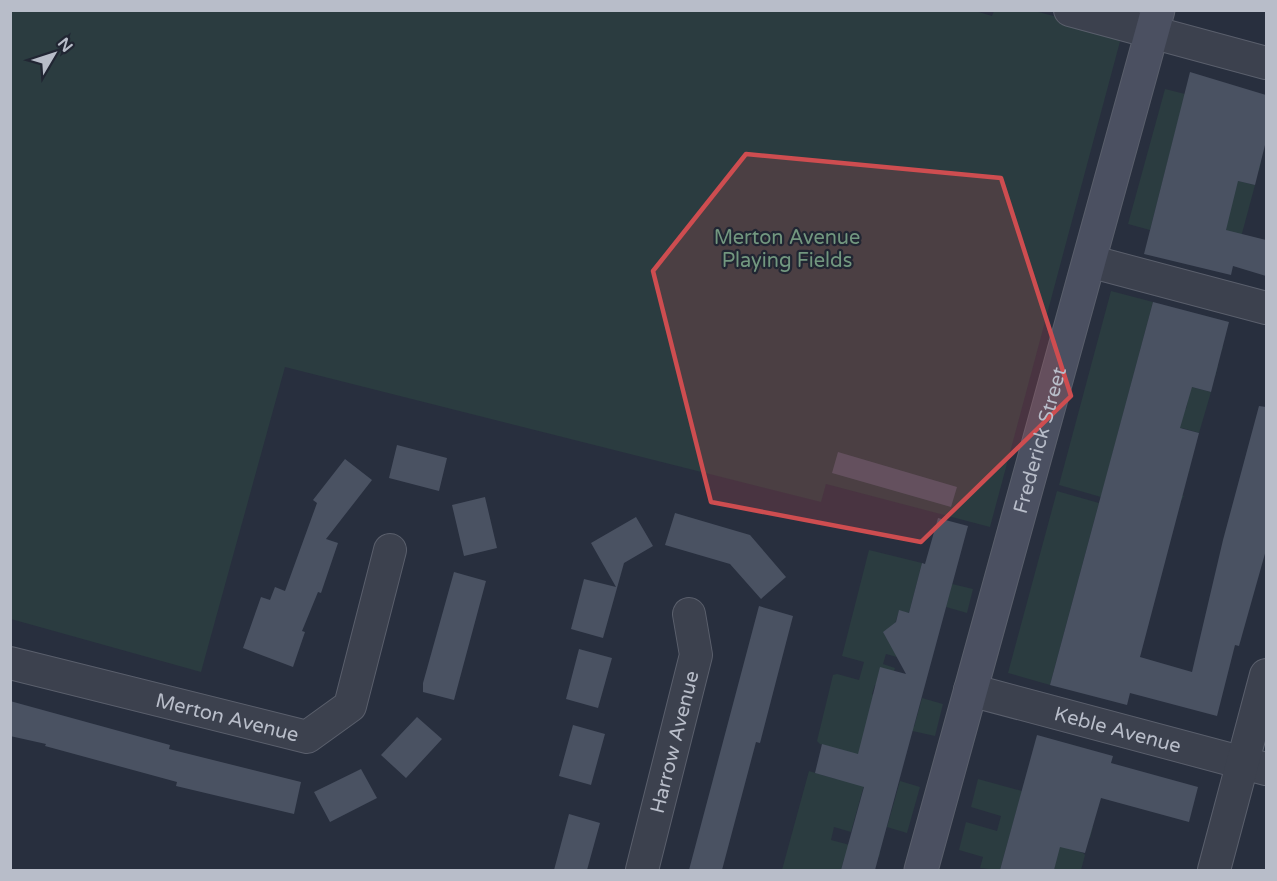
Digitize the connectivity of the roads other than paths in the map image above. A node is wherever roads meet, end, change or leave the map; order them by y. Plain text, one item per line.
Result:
1 (1070, 10) edge
2 (1155, 21) edge
3 (1266, 63) edge
4 (1089, 261) junction
5 (1266, 308) edge
6 (390, 550) dead end
7 (689, 614) dead end
8 (10, 663) edge
9 (1266, 675) edge
10 (970, 690) junction
11 (1255, 766) edge
12 (642, 870) edge
13 (921, 870) edge
14 (1214, 870) edge

1 - 2 street
2 - 3 street
2 - 4 main road, Frederick Street
4 - 5 street
4 - 10 main road, Frederick Street
6 - 8 street, Merton Avenue
7 - 12 street, Harrow Avenue
9 - 11 street
10 - 11 street, Keble Avenue
10 - 13 main road, Frederick Street
11 - 14 street

